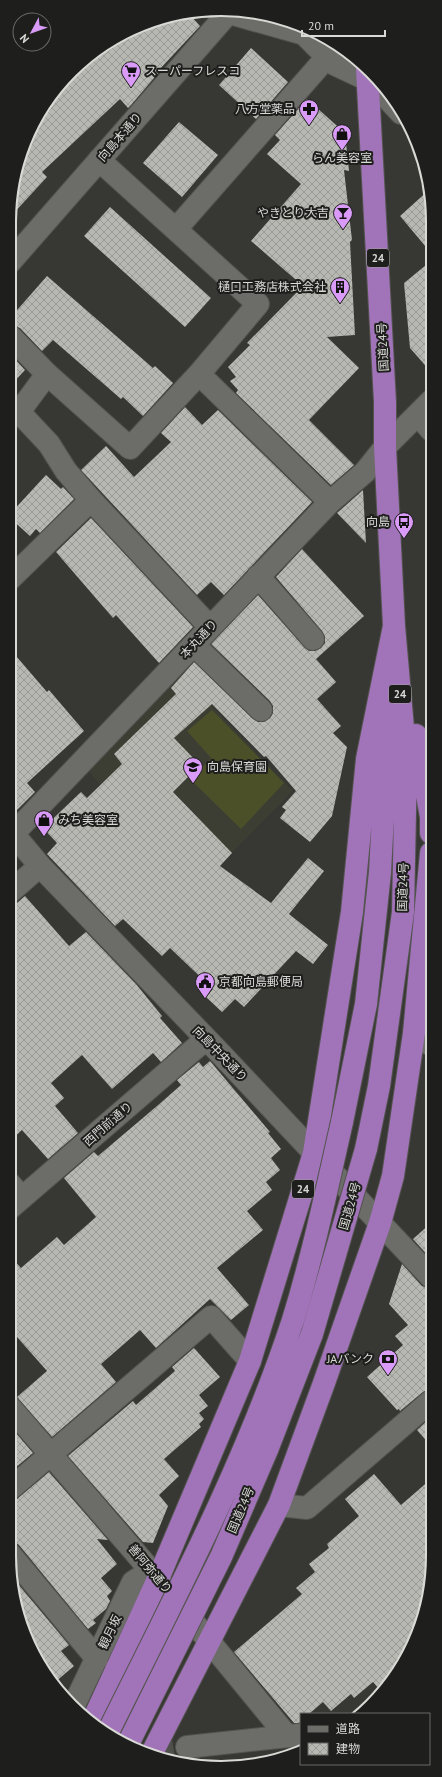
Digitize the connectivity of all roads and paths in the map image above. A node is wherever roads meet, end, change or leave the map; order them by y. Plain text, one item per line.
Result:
1 (224, 16) edge
2 (242, 17) edge
3 (327, 57) junction
4 (380, 93) edge
5 (99, 160) junction
6 (176, 229) junction
7 (16, 255) edge
8 (16, 342) edge
9 (46, 374) junction
10 (199, 374) junction
11 (426, 416) edge
12 (385, 447) junction
13 (91, 500) junction
14 (330, 502) junction
15 (16, 572) edge
16 (258, 576) junction
17 (394, 626) junction
18 (210, 627) junction
19 (313, 639) dead end
20 (194, 645) junction
21 (261, 710) dead end
22 (426, 789) edge
23 (16, 828) edge
24 (16, 837) edge
25 (40, 866) junction
26 (16, 887) edge
27 (426, 907) edge
28 (414, 1033) junction
29 (206, 1039) junction
30 (426, 1041) edge
31 (314, 1153) junction
32 (16, 1195) edge
33 (380, 1223) junction
34 (426, 1272) edge
35 (250, 1361) junction
36 (426, 1406) edge
37 (16, 1414) edge
38 (51, 1453) junction
39 (16, 1484) edge
40 (279, 1505) junction
41 (16, 1562) edge
42 (158, 1579) junction
43 (210, 1642) junction
44 (97, 1659) junction
45 (76, 1701) edge
46 (94, 1717) edge
47 (110, 1728) edge
48 (294, 1735) edge
49 (129, 1740) edge
50 (187, 1747) tunnel mouth
51 (154, 1749) edge

1 - 5 street, 向島本通り
2 - 3 street
3 - 4 street
3 - 6 street
4 - 12 highway, 国道24号 / 24
5 - 6 street
5 - 7 street, 向島本通り
6 - 10 street
8 - 9 street
9 - 10 street
9 - 13 street
10 - 14 street
11 - 12 street, 本丸通り
12 - 14 street, 本丸通り
12 - 17 highway, 国道24号 / 24
13 - 15 street
13 - 18 street
14 - 16 street, 本丸通り
16 - 18 street, 本丸通り
16 - 19 street
17 - 22 highway, 国道24号 / 24
17 - 31 highway, 国道24号 / 24
17 - 47 highway, 国道24号 / 24, bridge
17 - 49 highway, 国道24号 / 24, bridge
18 - 20 street, 本丸通り
20 - 21 street
20 - 23 street, 本丸通り
24 - 25 street, 向島中央通り
25 - 26 street
25 - 29 street, 向島中央通り
27 - 28 highway, 国道24号
28 - 30 street
28 - 33 highway, 国道24号
29 - 31 street, 向島中央通り
29 - 32 street, 西門前通り
31 - 33 street, 向島中央通り
31 - 35 highway, 国道24号 / 24
33 - 34 street, 向島中央通り
33 - 40 highway, 国道24号
35 - 38 street
35 - 42 highway, 国道24号 / 24
36 - 40 street
37 - 38 street, 善阿弥通り
38 - 39 street
38 - 42 street, 善阿弥通り
40 - 43 highway, 国道24号
41 - 44 street
42 - 43 street, 善阿弥通り
42 - 44 street, 観月坂
42 - 46 highway, 国道24号 / 24
43 - 48 street, 善阿弥通り
43 - 51 highway, 国道24号
44 - 45 street, 観月坂
48 - 50 street

